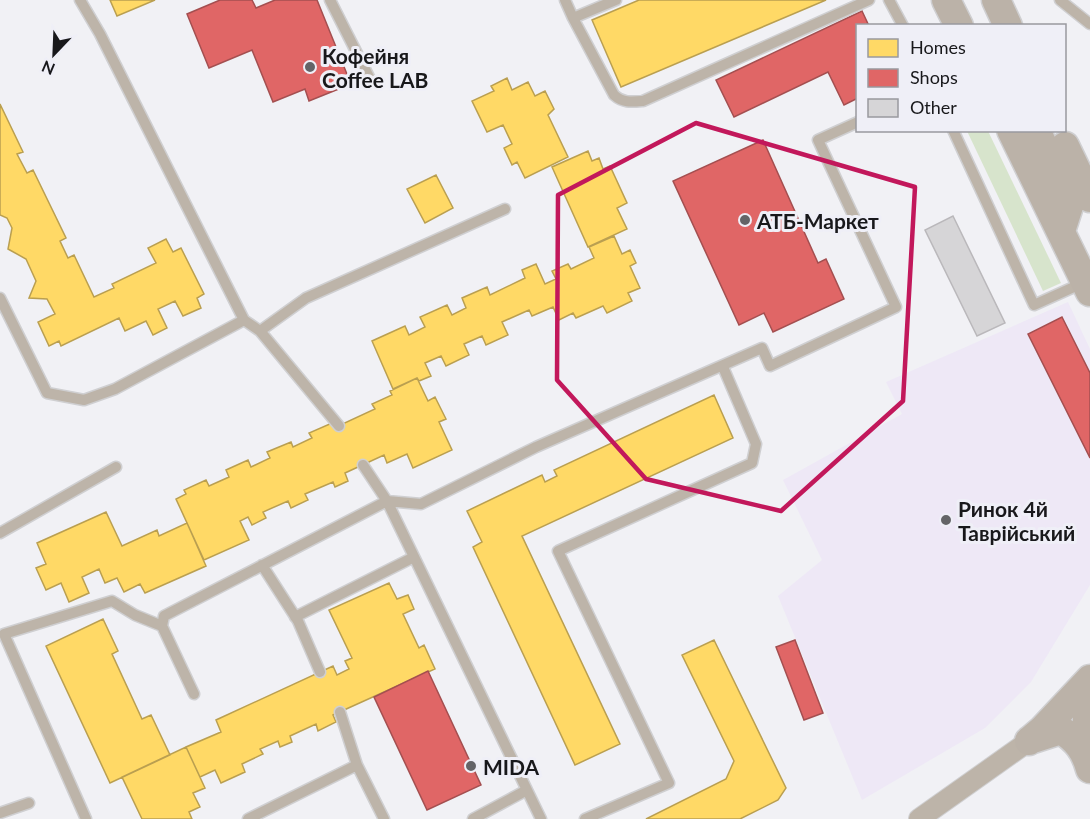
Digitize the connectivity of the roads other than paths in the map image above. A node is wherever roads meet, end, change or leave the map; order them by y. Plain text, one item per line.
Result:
1 (80, 0) edge
2 (330, 0) edge
3 (565, 0) edge
4 (616, 0) edge
5 (869, 0) edge
6 (889, 0) edge
7 (946, 0) edge
8 (1060, 0) edge
9 (573, 18) junction
10 (902, 24) edge
11 (958, 24) edge
12 (1090, 24) edge
13 (371, 81) dead end
14 (856, 123) edge
15 (954, 132) edge
16 (1012, 132) edge
17 (1037, 132) edge
18 (1059, 132) edge
19 (1090, 198) edge
20 (505, 209) dead end
21 (1061, 231) junction
22 (1088, 287) edge
23 (0, 298) edge
24 (244, 320) junction
25 (260, 331) junction
26 (723, 367) junction
27 (339, 426) dead end
28 (363, 465) dead end
29 (116, 467) dead end
30 (387, 501) junction
31 (0, 533) edge
32 (414, 557) junction
33 (262, 565) junction
34 (295, 618) junction
35 (162, 627) junction
36 (2, 632) edge
37 (320, 672) dead end
38 (1090, 679) edge
39 (194, 694) dead end
40 (1090, 710) edge
41 (340, 712) dead end
42 (1029, 741) junction
43 (1088, 762) edge
44 (357, 765) junction
45 (527, 790) junction
46 (29, 803) dead end
47 (0, 813) edge
48 (86, 819) edge
49 (248, 819) edge
50 (384, 819) edge
51 (473, 819) edge
52 (541, 819) edge
53 (585, 819) edge
54 (919, 819) edge

1 - 24 lane
2 - 13 lane
3 - 9 lane
4 - 9 lane
5 - 9 lane
6 - 10 lane
7 - 11 street
8 - 12 lane
14 - 26 lane
15 - 22 lane
16 - 21 street
17 - 21 street
18 - 19 street
20 - 25 lane
21 - 22 street
23 - 24 lane
24 - 25 lane
25 - 27 lane
26 - 30 lane
26 - 53 lane
28 - 30 lane
29 - 31 lane
30 - 32 lane
30 - 33 lane
32 - 34 lane
32 - 45 lane
33 - 34 lane
33 - 35 lane
34 - 37 lane
35 - 36 lane
35 - 39 lane
36 - 48 lane
38 - 42 street
40 - 43 street
41 - 44 lane
42 - 43 street
42 - 54 street
44 - 49 lane
44 - 50 lane
45 - 51 lane
45 - 52 lane
46 - 47 lane

